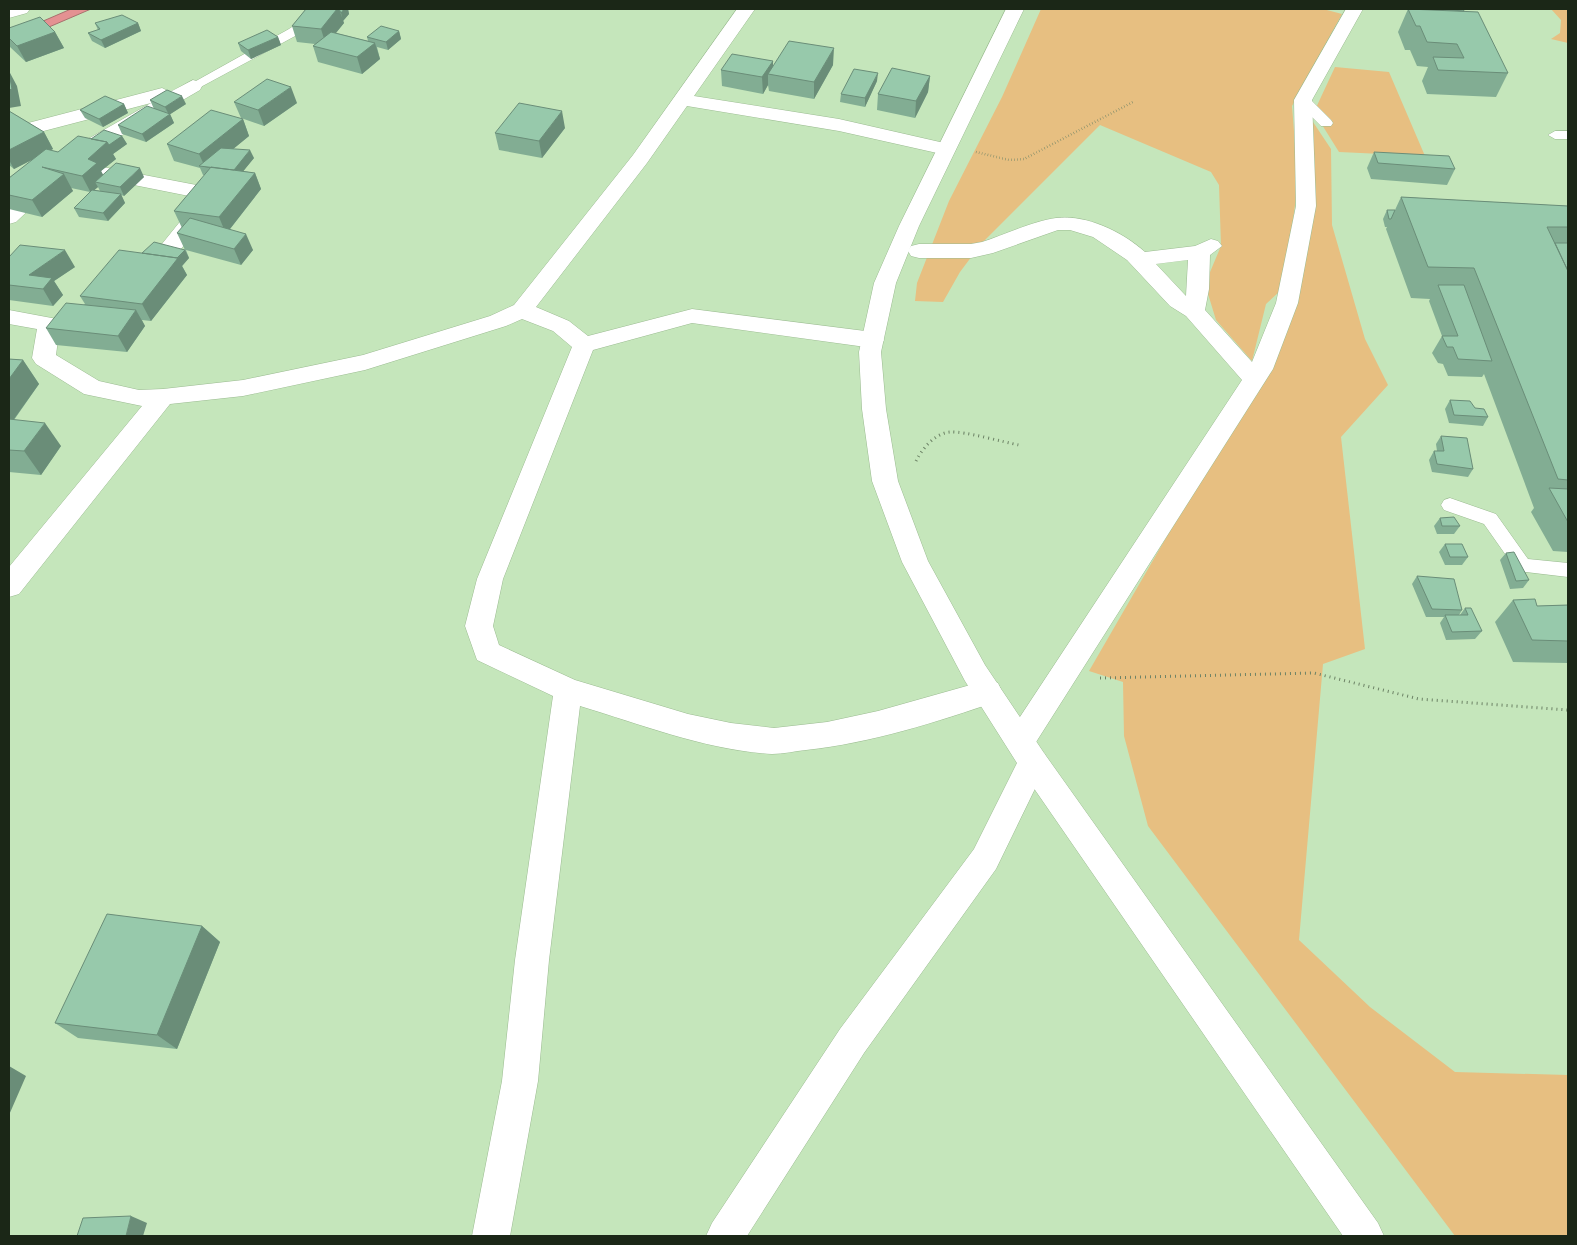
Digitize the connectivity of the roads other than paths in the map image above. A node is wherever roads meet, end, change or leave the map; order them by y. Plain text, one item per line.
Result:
1 (21, 9) edge
2 (326, 9) edge
3 (746, 9) edge
4 (1015, 9) edge
5 (1354, 9) edge
6 (9, 13) edge
7 (193, 86) junction
8 (682, 99) junction
9 (1303, 100) junction
10 (1326, 123) dead end
11 (9, 134) edge
12 (946, 149) junction
13 (64, 166) junction
14 (9, 218) edge
15 (919, 251) dead end
16 (1138, 260) junction
17 (133, 290) edge
18 (522, 310) junction
19 (1194, 311) junction
20 (9, 317) edge
21 (70, 338) edge
22 (873, 340) junction
23 (46, 346) junction
24 (584, 346) junction
25 (1254, 379) junction
26 (163, 397) junction
27 (1450, 505) dead end
28 (1568, 570) edge
29 (9, 586) edge
30 (568, 690) junction
31 (988, 692) junction
32 (1026, 751) junction
33 (491, 1236) edge
34 (726, 1236) edge
35 (1365, 1236) edge

1 - 6 street
2 - 7 lane
3 - 8 street
4 - 12 street
5 - 9 street
7 - 11 street
7 - 13 street
8 - 12 street
8 - 18 street
9 - 10 lane
9 - 25 street
12 - 22 street
13 - 14 street
13 - 17 street
15 - 16 street
16 - 19 street
16 - 19 street
18 - 24 street
18 - 26 street
19 - 25 street
20 - 23 street
21 - 23 street
22 - 24 street
22 - 31 street
23 - 26 street
24 - 30 street
25 - 32 street
26 - 29 street
27 - 28 lane
30 - 31 street
30 - 33 street
31 - 32 street
32 - 34 street
32 - 35 street

